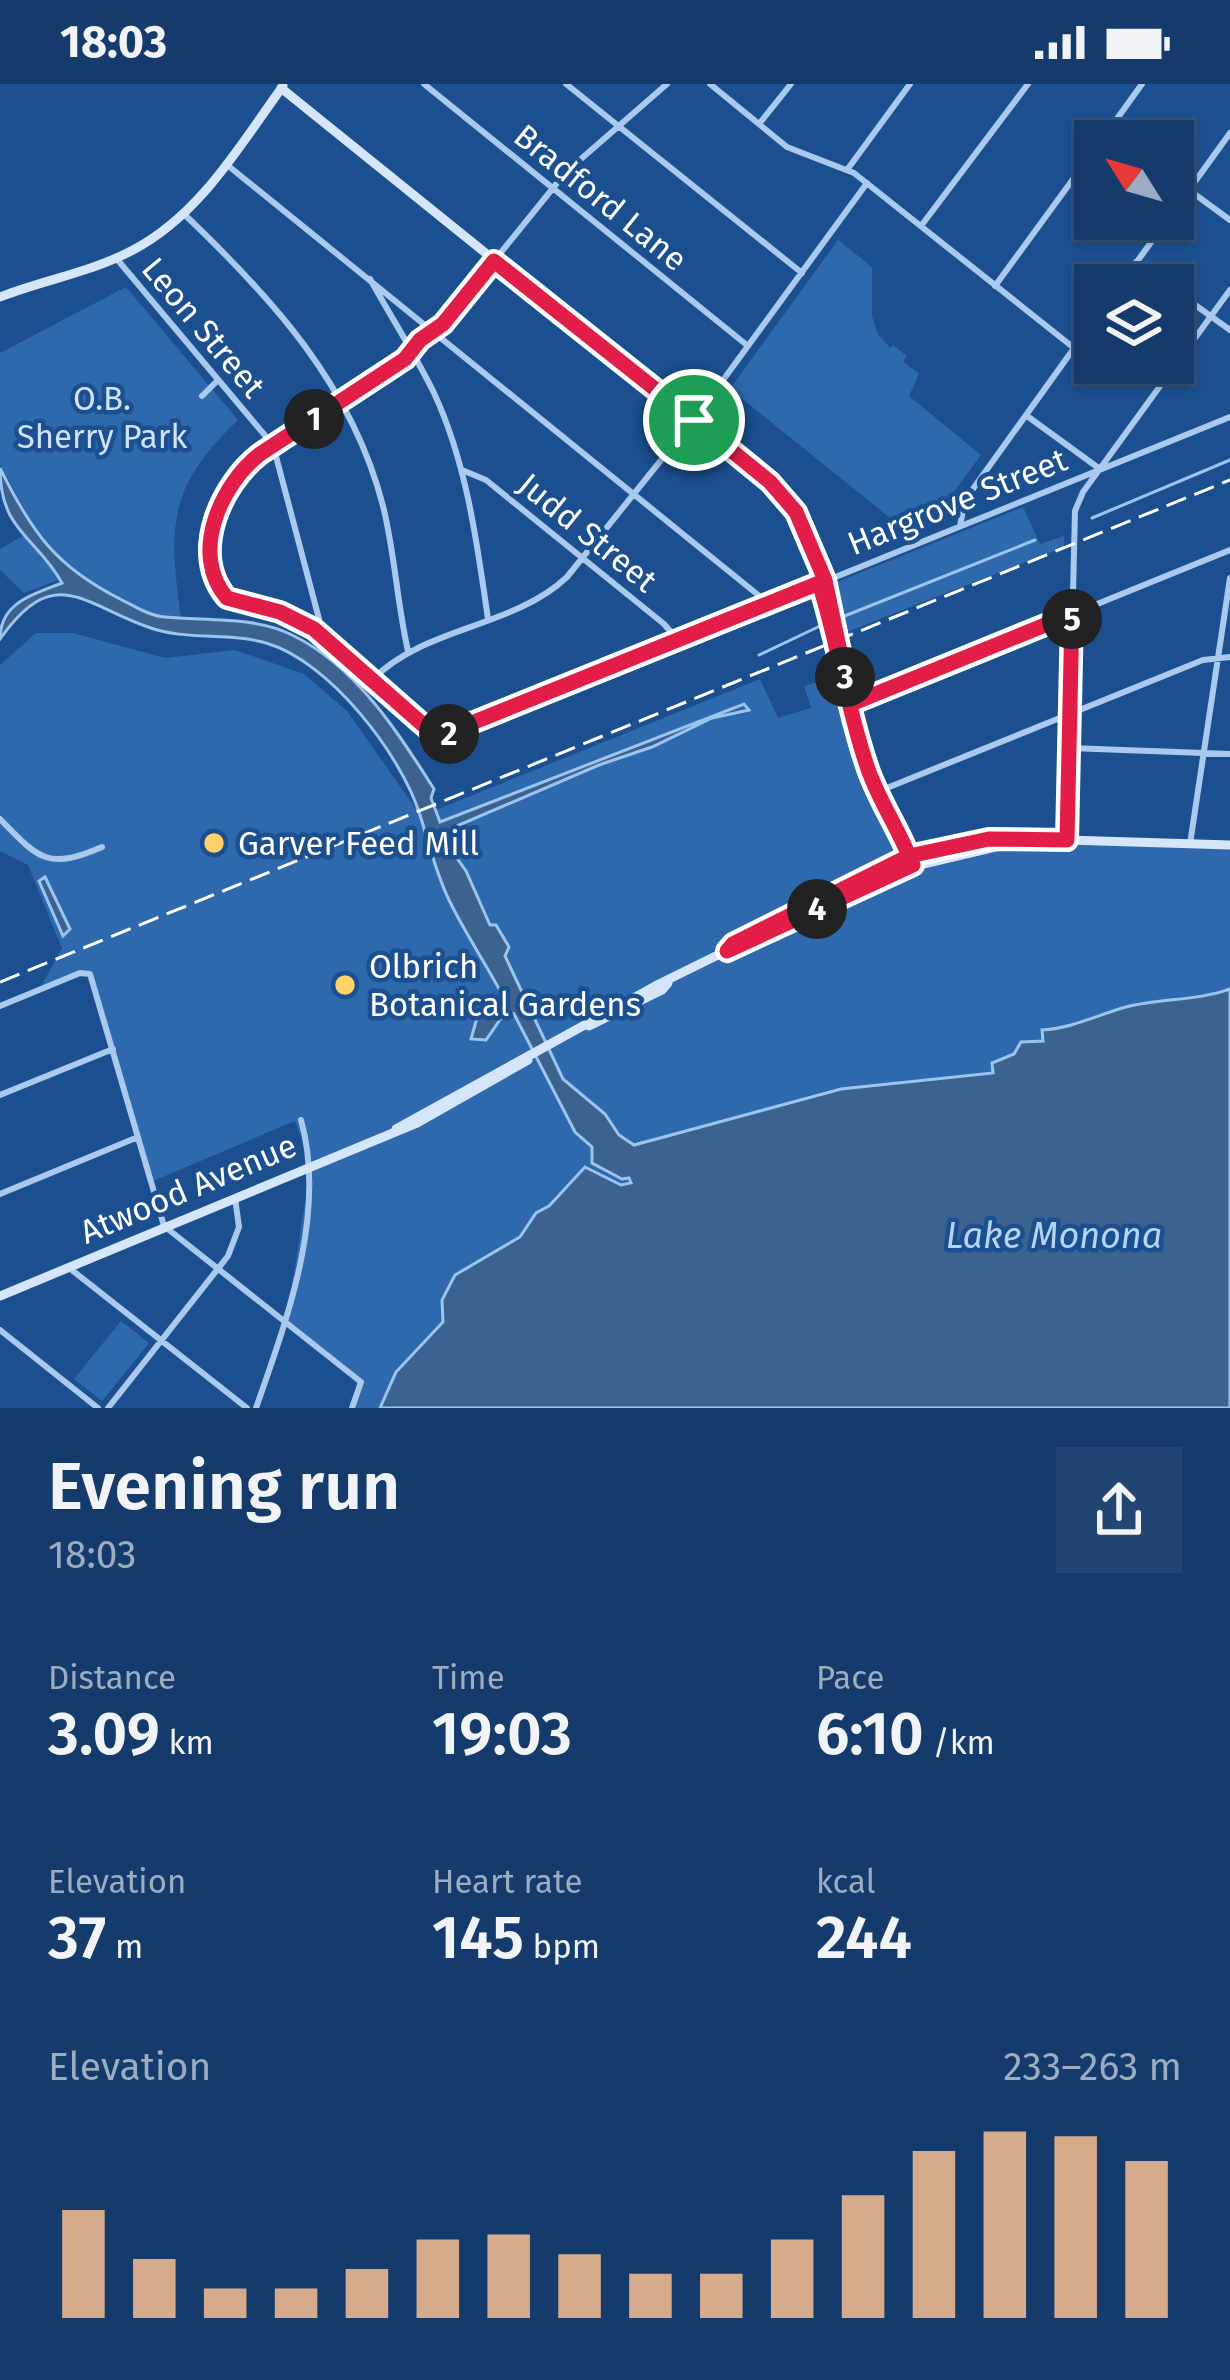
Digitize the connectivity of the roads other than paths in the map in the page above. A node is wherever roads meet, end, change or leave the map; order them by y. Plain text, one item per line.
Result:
1 (424, 84) edge
2 (566, 84) edge
3 (667, 84) edge
4 (710, 84) edge
5 (790, 84) edge
6 (910, 84) edge
7 (1028, 84) edge
8 (1142, 84) edge
9 (283, 86) edge
10 (1116, 120) edge
11 (759, 124) junction
12 (618, 126) junction
13 (1230, 133) edge
14 (226, 164) junction
15 (847, 170) junction
16 (1074, 178) edge
17 (867, 183) junction
18 (1194, 183) edge
19 (553, 188) junction
20 (1194, 194) edge
21 (184, 214) junction
22 (1230, 220) edge
23 (921, 226) junction
24 (1152, 240) edge
25 (116, 258) junction
26 (494, 261) junction
27 (1136, 262) joint
28 (1139, 264) edge
29 (802, 273) junction
30 (368, 276) junction
31 (995, 286) junction
32 (1230, 290) edge
33 (0, 297) edge
34 (1194, 304) edge
35 (1211, 316) junction
36 (434, 330) junction
37 (1230, 330) edge
38 (748, 347) junction
39 (1074, 348) joint
40 (411, 352) junction
41 (217, 382) junction
42 (202, 396) dead end
43 (343, 400) junction
44 (1027, 416) junction
45 (1230, 417) edge
46 (694, 420) junction
47 (273, 445) junction
48 (1100, 469) junction
49 (462, 470) junction
50 (635, 492) junction
51 (960, 526) junction
52 (1230, 550) edge
53 (582, 558) junction
54 (1230, 578) edge
55 (822, 582) junction
56 (768, 603) junction
57 (1072, 614) junction
58 (488, 620) junction
59 (314, 629) junction
60 (678, 640) junction
61 (408, 652) junction
62 (1230, 657) edge
63 (1217, 658) junction
64 (373, 680) junction
65 (851, 704) junction
66 (1070, 713) junction
67 (1070, 748) junction
68 (1203, 752) junction
69 (1230, 754) edge
70 (877, 792) junction
71 (0, 819) edge
72 (1067, 840) junction
73 (1190, 844) junction
74 (1230, 845) edge
75 (102, 847) dead end
76 (913, 865) junction
77 (0, 1006) edge
78 (113, 1048) junction
79 (0, 1095) edge
80 (301, 1120) dead end
81 (138, 1137) junction
82 (311, 1165) junction
83 (0, 1194) edge
84 (235, 1197) junction
85 (164, 1226) junction
86 (68, 1267) junction
87 (218, 1269) junction
88 (0, 1296) edge
89 (286, 1323) junction
90 (0, 1330) edge
91 (162, 1341) junction
92 (103, 1408) edge
93 (247, 1408) edge
94 (256, 1408) edge
95 (352, 1408) edge

1 - 19 street, Bradford Lane
2 - 12 street
3 - 12 street
4 - 11 street
5 - 11 street
6 - 15 street
7 - 23 street
8 - 10 street
9 - 14 street
9 - 26 street
11 - 15 street
12 - 19 street
12 - 29 street
13 - 18 street
14 - 21 street
14 - 30 street
15 - 17 street
16 - 31 street
17 - 23 street
17 - 29 street
19 - 26 street
19 - 38 street, Bradford Lane
20 - 22 street
21 - 25 street
21 - 43 street
23 - 31 street
24 - 27 street
25 - 33 street
25 - 41 street, Leon Street
26 - 36 street
26 - 46 street
27 - 28 street
29 - 38 street
30 - 36 street
30 - 40 street
31 - 39 street
32 - 35 street
34 - 35 street
35 - 37 street
35 - 48 street
36 - 40 street
36 - 50 street
38 - 46 street
39 - 44 street
40 - 43 street
40 - 49 street
41 - 42 street
41 - 47 street, Leon Street
43 - 47 street
43 - 61 street
44 - 48 street
44 - 51 street
45 - 48 street, Hargrove Street
46 - 50 street
46 - 55 street
47 - 59 street, Leon Street
47 - 59 street
48 - 51 street, Hargrove Street
48 - 57 street
49 - 53 street, Judd Street
49 - 58 street
50 - 53 street
50 - 56 street
51 - 55 street, Hargrove Street
52 - 57 street
53 - 58 street
53 - 60 street, Judd Street
54 - 63 street
55 - 56 street, Hargrove Street
55 - 65 street
56 - 60 street, Hargrove Street
57 - 65 street
57 - 66 street
58 - 61 street
59 - 64 street
60 - 64 street, Hargrove Street
61 - 64 street
62 - 63 street
63 - 66 street
63 - 68 street
65 - 70 street
66 - 67 street
66 - 70 street
67 - 68 street
67 - 72 street
68 - 69 street
68 - 73 street
70 - 76 street
71 - 75 street
72 - 73 street, Atwood Avenue
72 - 76 street, Atwood Avenue
73 - 74 street, Atwood Avenue
76 - 82 street, Atwood Avenue
77 - 78 street
78 - 79 street
78 - 81 street
80 - 82 street
81 - 83 street
81 - 85 street
82 - 84 street, Atwood Avenue
82 - 89 street
84 - 85 street, Atwood Avenue
84 - 87 street
85 - 86 street, Atwood Avenue
85 - 87 street
86 - 88 street, Atwood Avenue
86 - 91 street
87 - 89 street
87 - 91 street
89 - 94 street
89 - 95 street
90 - 92 street
91 - 92 street
91 - 93 street

